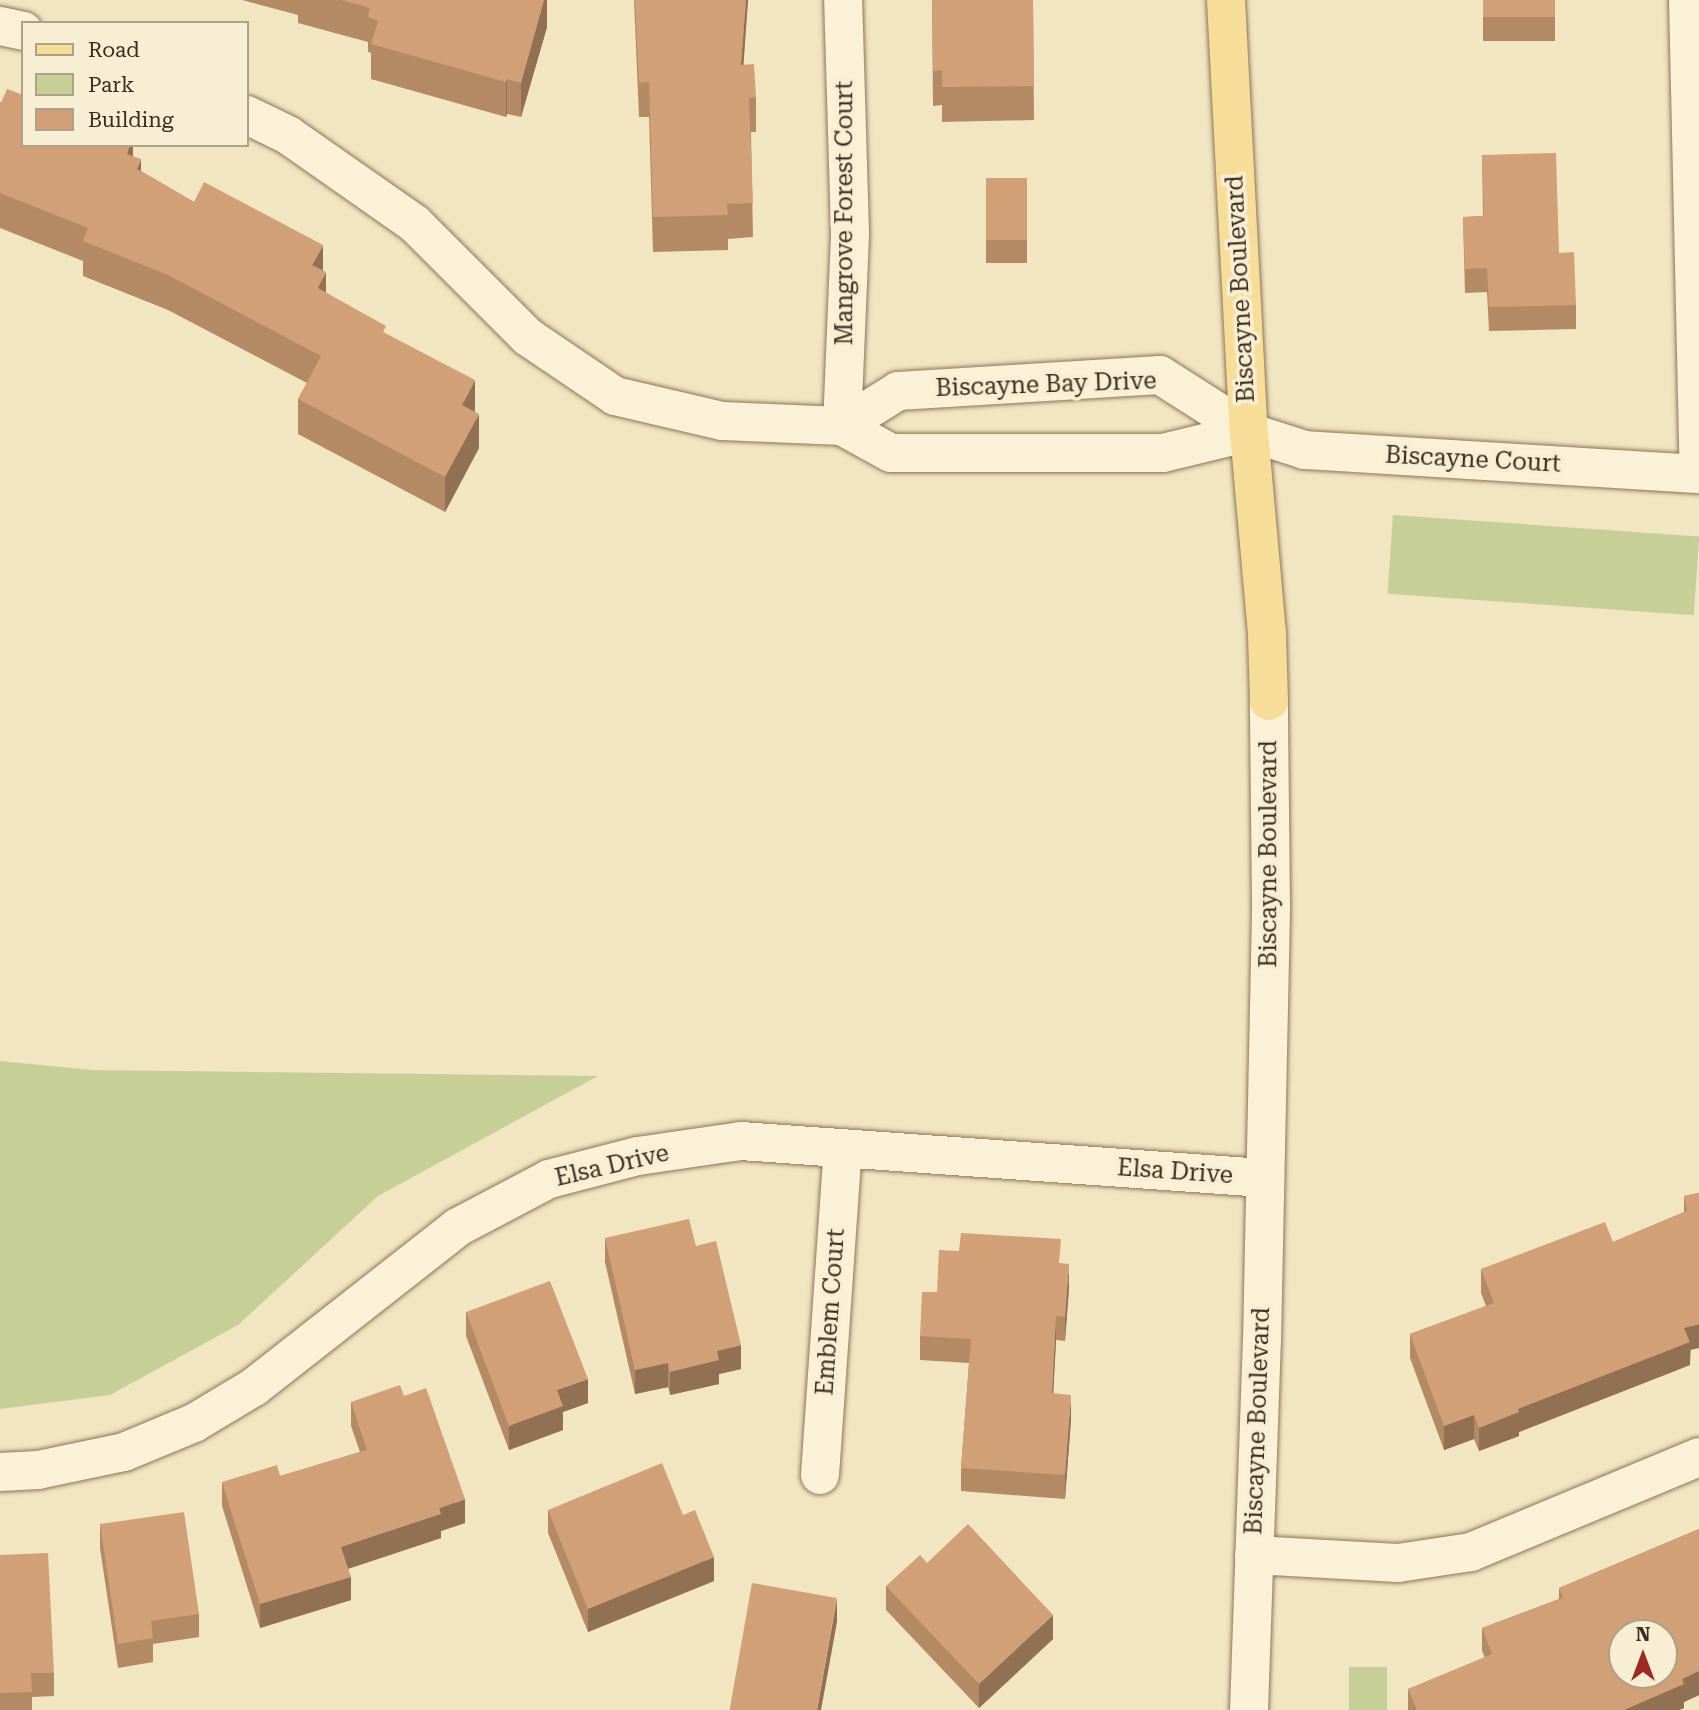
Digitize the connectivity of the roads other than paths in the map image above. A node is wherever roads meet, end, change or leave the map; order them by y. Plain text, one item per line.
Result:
1 (843, 0) edge
2 (1226, 0) edge
3 (1688, 0) edge
4 (0, 26) edge
5 (21, 31) edge
6 (248, 115) edge
7 (842, 426) junction
8 (1249, 432) junction
9 (1699, 472) edge
10 (1269, 701) joint
11 (843, 1149) junction
12 (1264, 1178) junction
13 (1699, 1457) edge
14 (0, 1472) edge
15 (820, 1475) dead end
16 (1254, 1555) junction
17 (1249, 1710) edge

1 - 7 street, Mangrove Forest Court
2 - 8 main road, Biscayne Boulevard
3 - 9 street
4 - 5 street
6 - 7 street
7 - 8 street
7 - 8 street, Biscayne Bay Drive
8 - 9 street, Biscayne Court
8 - 10 main road, Biscayne Boulevard
10 - 12 street, Biscayne Boulevard
11 - 12 street, Elsa Drive
11 - 14 street, Elsa Drive
11 - 15 street, Emblem Court
12 - 16 street, Biscayne Boulevard
13 - 16 street
16 - 17 street, Biscayne Boulevard

